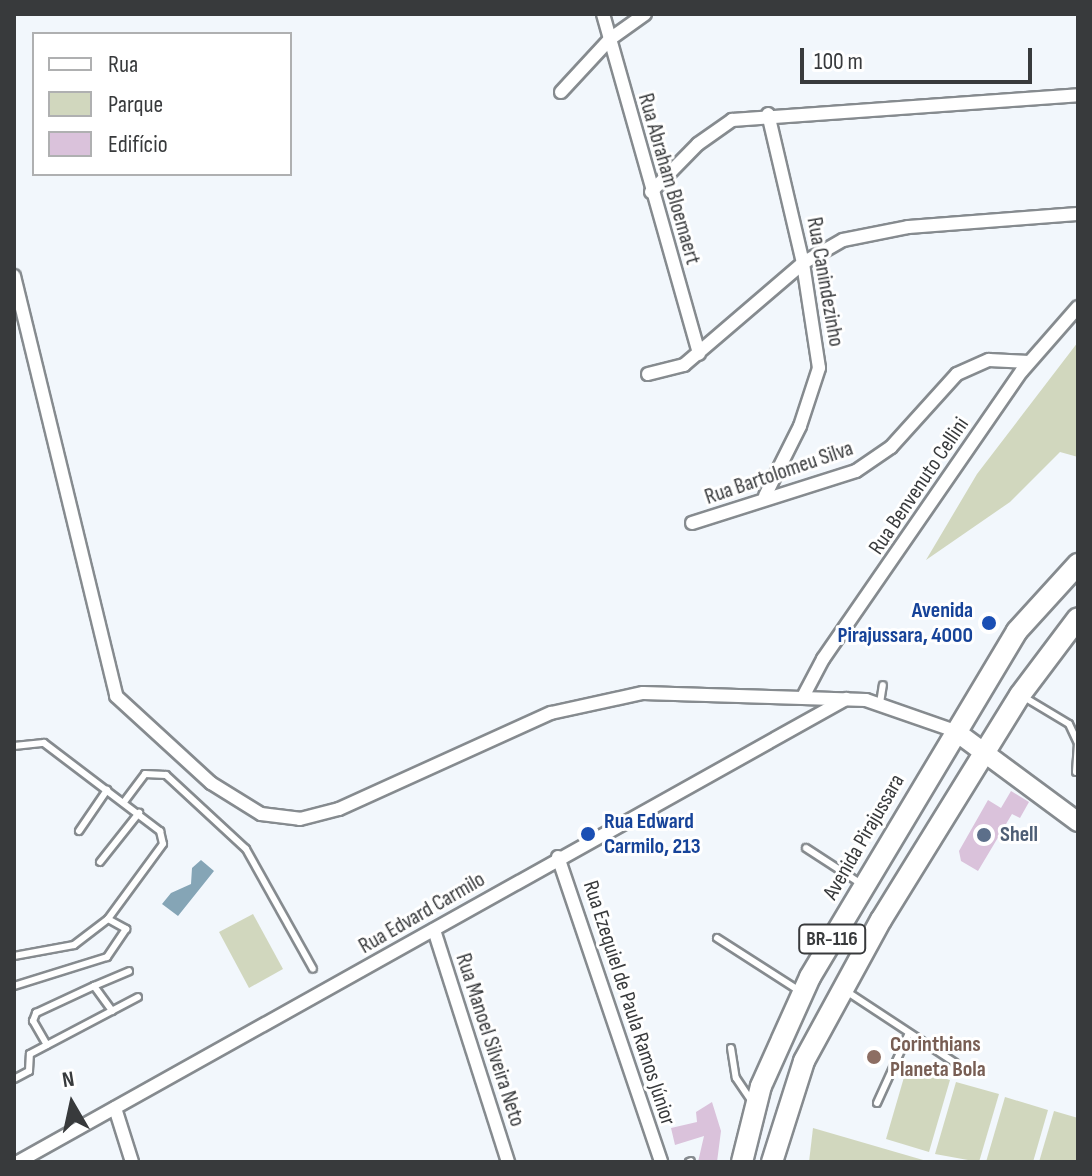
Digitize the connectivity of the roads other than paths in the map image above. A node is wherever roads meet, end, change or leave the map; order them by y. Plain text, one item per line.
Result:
1 (603, 14) edge
2 (645, 14) edge
3 (610, 39) junction
4 (561, 92) dead end
5 (1078, 95) edge
6 (768, 114) junction
7 (651, 192) junction
8 (1078, 214) edge
9 (803, 263) junction
10 (14, 276) edge
11 (1078, 307) edge
12 (699, 354) junction
13 (1029, 362) junction
14 (648, 374) dead end
15 (765, 496) junction
16 (692, 523) dead end
17 (1078, 564) edge
18 (1078, 618) edge
19 (883, 685) dead end
20 (804, 695) junction
21 (1020, 695) junction
22 (846, 699) junction
23 (880, 703) junction
24 (955, 731) junction
25 (14, 746) edge
26 (986, 750) junction
27 (1076, 772) edge
28 (107, 790) junction
29 (124, 802) junction
30 (139, 813) junction
31 (1078, 822) edge
32 (79, 831) dead end
33 (806, 848) dead end
34 (558, 857) junction
35 (100, 862) dead end
36 (864, 886) junction
37 (108, 919) junction
38 (434, 930) junction
39 (717, 938) dead end
40 (14, 956) edge
41 (313, 969) dead end
42 (129, 971) dead end
43 (806, 985) junction
44 (14, 986) edge
45 (94, 986) junction
46 (843, 989) junction
47 (138, 997) dead end
48 (112, 1011) junction
49 (908, 1035) junction
50 (47, 1045) junction
51 (731, 1048) dead end
52 (804, 1061) junction
53 (955, 1063) dead end
54 (14, 1079) edge
55 (877, 1103) dead end
56 (755, 1105) junction
57 (115, 1108) junction
58 (18, 1162) edge
59 (132, 1162) edge
60 (508, 1162) edge
61 (661, 1162) edge
62 (742, 1162) edge
63 (772, 1162) edge

1 - 3 street, Rua Abraham Bloemaert
2 - 3 street
3 - 4 street
3 - 7 street, Rua Abraham Bloemaert
5 - 6 street
6 - 7 street
6 - 9 street, Rua Canindezinho
7 - 12 street, Rua Abraham Bloemaert
8 - 9 street
9 - 12 street
9 - 15 street, Rua Canindezinho
10 - 20 street
11 - 13 street, Rua Benvenuto Cellini
12 - 14 street
13 - 15 street, Rua Bartolomeu Silva
13 - 20 street, Rua Benvenuto Cellini
15 - 16 street, Rua Bartolomeu Silva
17 - 24 main road, Avenida Pirajussara / BR-116
18 - 21 main road, BR-116
19 - 23 lane
20 - 22 street
21 - 26 main road, BR-116
21 - 27 lane
22 - 23 street
22 - 34 street, Rua Edvard Carmilo
23 - 24 street
24 - 26 street
24 - 36 main road, Avenida Pirajussara / BR-116
25 - 28 lane
26 - 31 street
26 - 46 main road, BR-116
28 - 29 lane
28 - 32 lane
29 - 30 lane
29 - 41 lane
30 - 35 lane
30 - 37 lane
33 - 36 lane
34 - 38 street, Rua Edvard Carmilo
34 - 61 street, Rua Ezequiel de Paula Ramos Júnior
36 - 43 main road, Avenida Pirajussara / BR-116
37 - 40 lane
37 - 44 lane
38 - 57 street, Rua Edvard Carmilo
38 - 60 street, Rua Manoel Silveira Neto
39 - 43 lane
42 - 45 lane
43 - 52 main road
43 - 56 main road, Avenida Pirajussara / BR-116
45 - 48 lane
45 - 50 lane
46 - 49 lane
46 - 52 main road, BR-116
47 - 48 lane
48 - 50 lane
49 - 53 lane
49 - 55 lane
50 - 54 lane
51 - 56 lane
52 - 63 main road, BR-116
56 - 62 main road, Avenida Pirajussara / BR-116
57 - 58 street, Rua Edvard Carmilo
57 - 59 street

